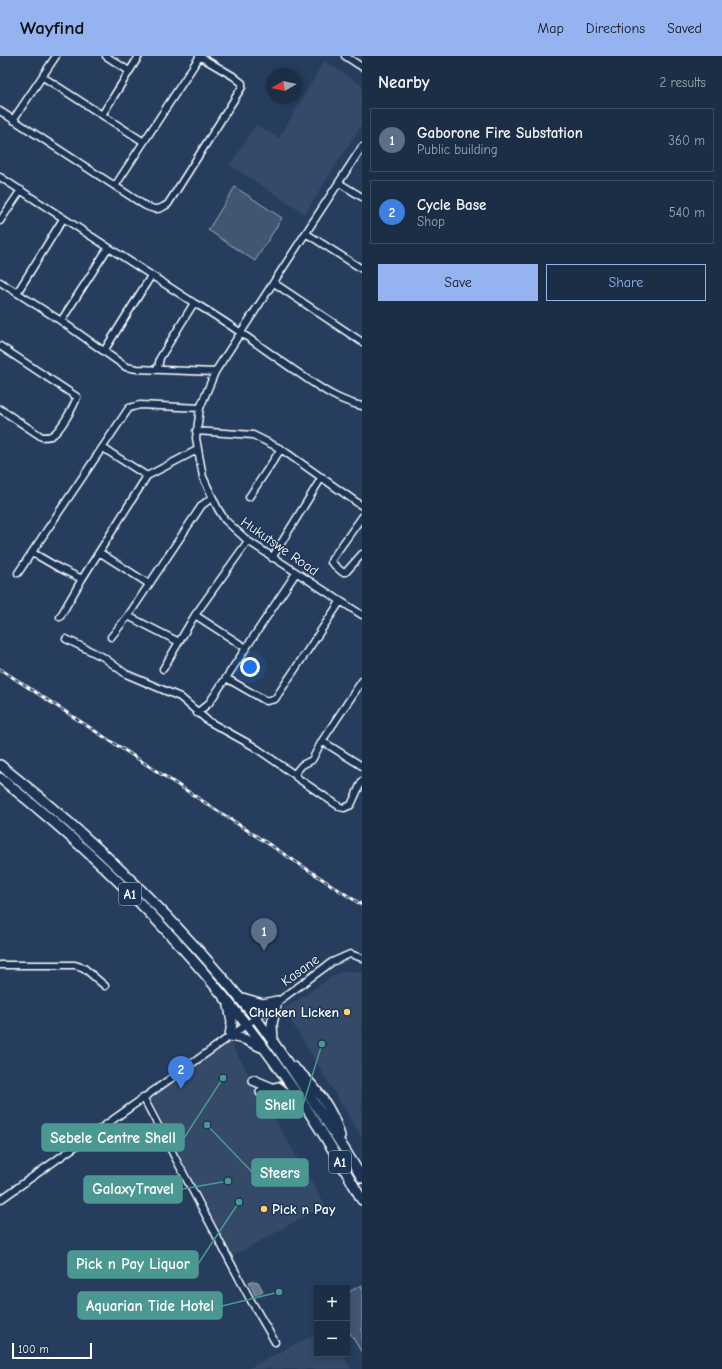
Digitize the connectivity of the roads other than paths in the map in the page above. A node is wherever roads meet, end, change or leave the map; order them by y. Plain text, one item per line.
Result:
1 (56, 56) edge
2 (106, 56) edge
3 (139, 56) edge
4 (199, 56) edge
5 (345, 56) edge
6 (362, 66) edge
7 (129, 71) junction
8 (43, 76) junction
9 (0, 111) edge
10 (102, 115) junction
11 (13, 120) junction
12 (144, 142) junction
13 (362, 147) edge
14 (0, 177) edge
15 (339, 183) junction
16 (116, 186) junction
17 (21, 190) junction
18 (362, 197) edge
19 (63, 219) junction
20 (0, 221) edge
21 (307, 234) junction
22 (108, 248) junction
23 (362, 269) edge
24 (151, 276) junction
25 (0, 282) edge
26 (274, 283) junction
27 (16, 293) junction
28 (194, 303) junction
29 (61, 320) junction
30 (240, 334) junction
31 (362, 342) edge
32 (0, 346) edge
33 (104, 351) junction
34 (158, 368) junction
35 (215, 372) junction
36 (362, 406) edge
37 (200, 408) junction
38 (0, 409) edge
39 (196, 431) junction
40 (103, 448) junction
41 (281, 448) junction
42 (196, 450) junction
43 (147, 476) junction
44 (322, 477) junction
45 (248, 497) dead end
46 (212, 498) junction
47 (362, 506) edge
48 (362, 517) edge
49 (248, 541) junction
50 (99, 552) junction
51 (33, 553) junction
52 (362, 554) edge
53 (272, 558) junction
54 (18, 573) dead end
55 (296, 573) junction
56 (82, 578) junction
57 (149, 584) junction
58 (340, 602) junction
59 (362, 615) edge
60 (128, 616) junction
61 (196, 616) junction
62 (60, 617) dead end
63 (111, 637) dead end
64 (66, 639) dead end
65 (179, 642) junction
66 (246, 648) junction
67 (163, 669) dead end
68 (226, 678) junction
69 (362, 681) edge
70 (197, 713) junction
71 (322, 742) junction
72 (0, 765) edge
73 (362, 766) edge
74 (295, 775) junction
75 (0, 778) edge
76 (362, 781) edge
77 (362, 958) edge
78 (0, 966) edge
79 (105, 986) dead end
80 (225, 997) junction
81 (238, 997) junction
82 (277, 1001) junction
83 (256, 1018) junction
84 (246, 1025) junction
85 (230, 1036) junction
86 (273, 1043) junction
87 (262, 1048) junction
88 (253, 1080) dead end
89 (272, 1088) junction
90 (261, 1092) dead end
91 (143, 1097) junction
92 (318, 1125) junction
93 (362, 1178) edge
94 (1, 1198) edge
95 (362, 1200) edge
96 (275, 1342) dead end

1 - 8 street
2 - 7 street
3 - 7 street
4 - 12 street
4 - 16 street
5 - 6 street
7 - 10 street
8 - 10 street
8 - 11 street
9 - 11 street
10 - 12 street
11 - 16 street
12 - 16 street
13 - 15 street, Hukutswe Road
14 - 17 street
15 - 18 street
15 - 21 street, Hukutswe Road
17 - 19 street
17 - 20 street
19 - 22 street
19 - 27 street
21 - 23 street
21 - 26 street, Hukutswe Road
22 - 24 street
22 - 29 street
24 - 28 street
24 - 33 street
25 - 27 street
26 - 30 street, Hukutswe Road
26 - 31 street
27 - 29 street
28 - 30 street
28 - 34 street
29 - 33 street
30 - 35 street, Hukutswe Road
30 - 36 street
32 - 38 street
33 - 34 street
34 - 35 street
35 - 37 street, Hukutswe Road
37 - 39 street, Hukutswe Road
37 - 40 street
39 - 41 street
39 - 42 street, Hukutswe Road
40 - 43 street
40 - 51 street
41 - 44 street
41 - 45 street
42 - 43 street
42 - 46 street, Hukutswe Road
43 - 50 street
44 - 47 street
44 - 53 street
46 - 49 street, Hukutswe Road
46 - 57 street
48 - 52 street
49 - 53 street, Hukutswe Road
49 - 61 street
50 - 56 street
50 - 57 street
51 - 54 street
51 - 56 street
53 - 55 street, Hukutswe Road
55 - 58 street, Hukutswe Road
55 - 66 street
56 - 62 street
57 - 60 street
58 - 59 street, Hukutswe Road
58 - 68 street
60 - 63 street
60 - 65 street
61 - 65 street
61 - 66 street
64 - 70 street
65 - 67 street
66 - 68 street
68 - 70 street
69 - 71 street
70 - 74 street
71 - 73 street
71 - 74 street
72 - 81 highway, A1
74 - 76 street
75 - 80 highway, A1
77 - 82 street, Kasane
78 - 79 street
80 - 84 highway, A1
80 - 85 highway
81 - 82 highway
81 - 83 highway, A1
82 - 83 street, Kasane
82 - 86 highway
83 - 84 street, Kasane
83 - 86 highway, A1
84 - 85 street, Kasane
84 - 87 highway, A1
85 - 87 highway
85 - 91 street, Kasane
86 - 93 highway, A1
87 - 92 highway, A1
88 - 89 highway
89 - 90 highway
89 - 92 highway
91 - 94 street, Kasane
91 - 96 street
92 - 95 highway, A1

